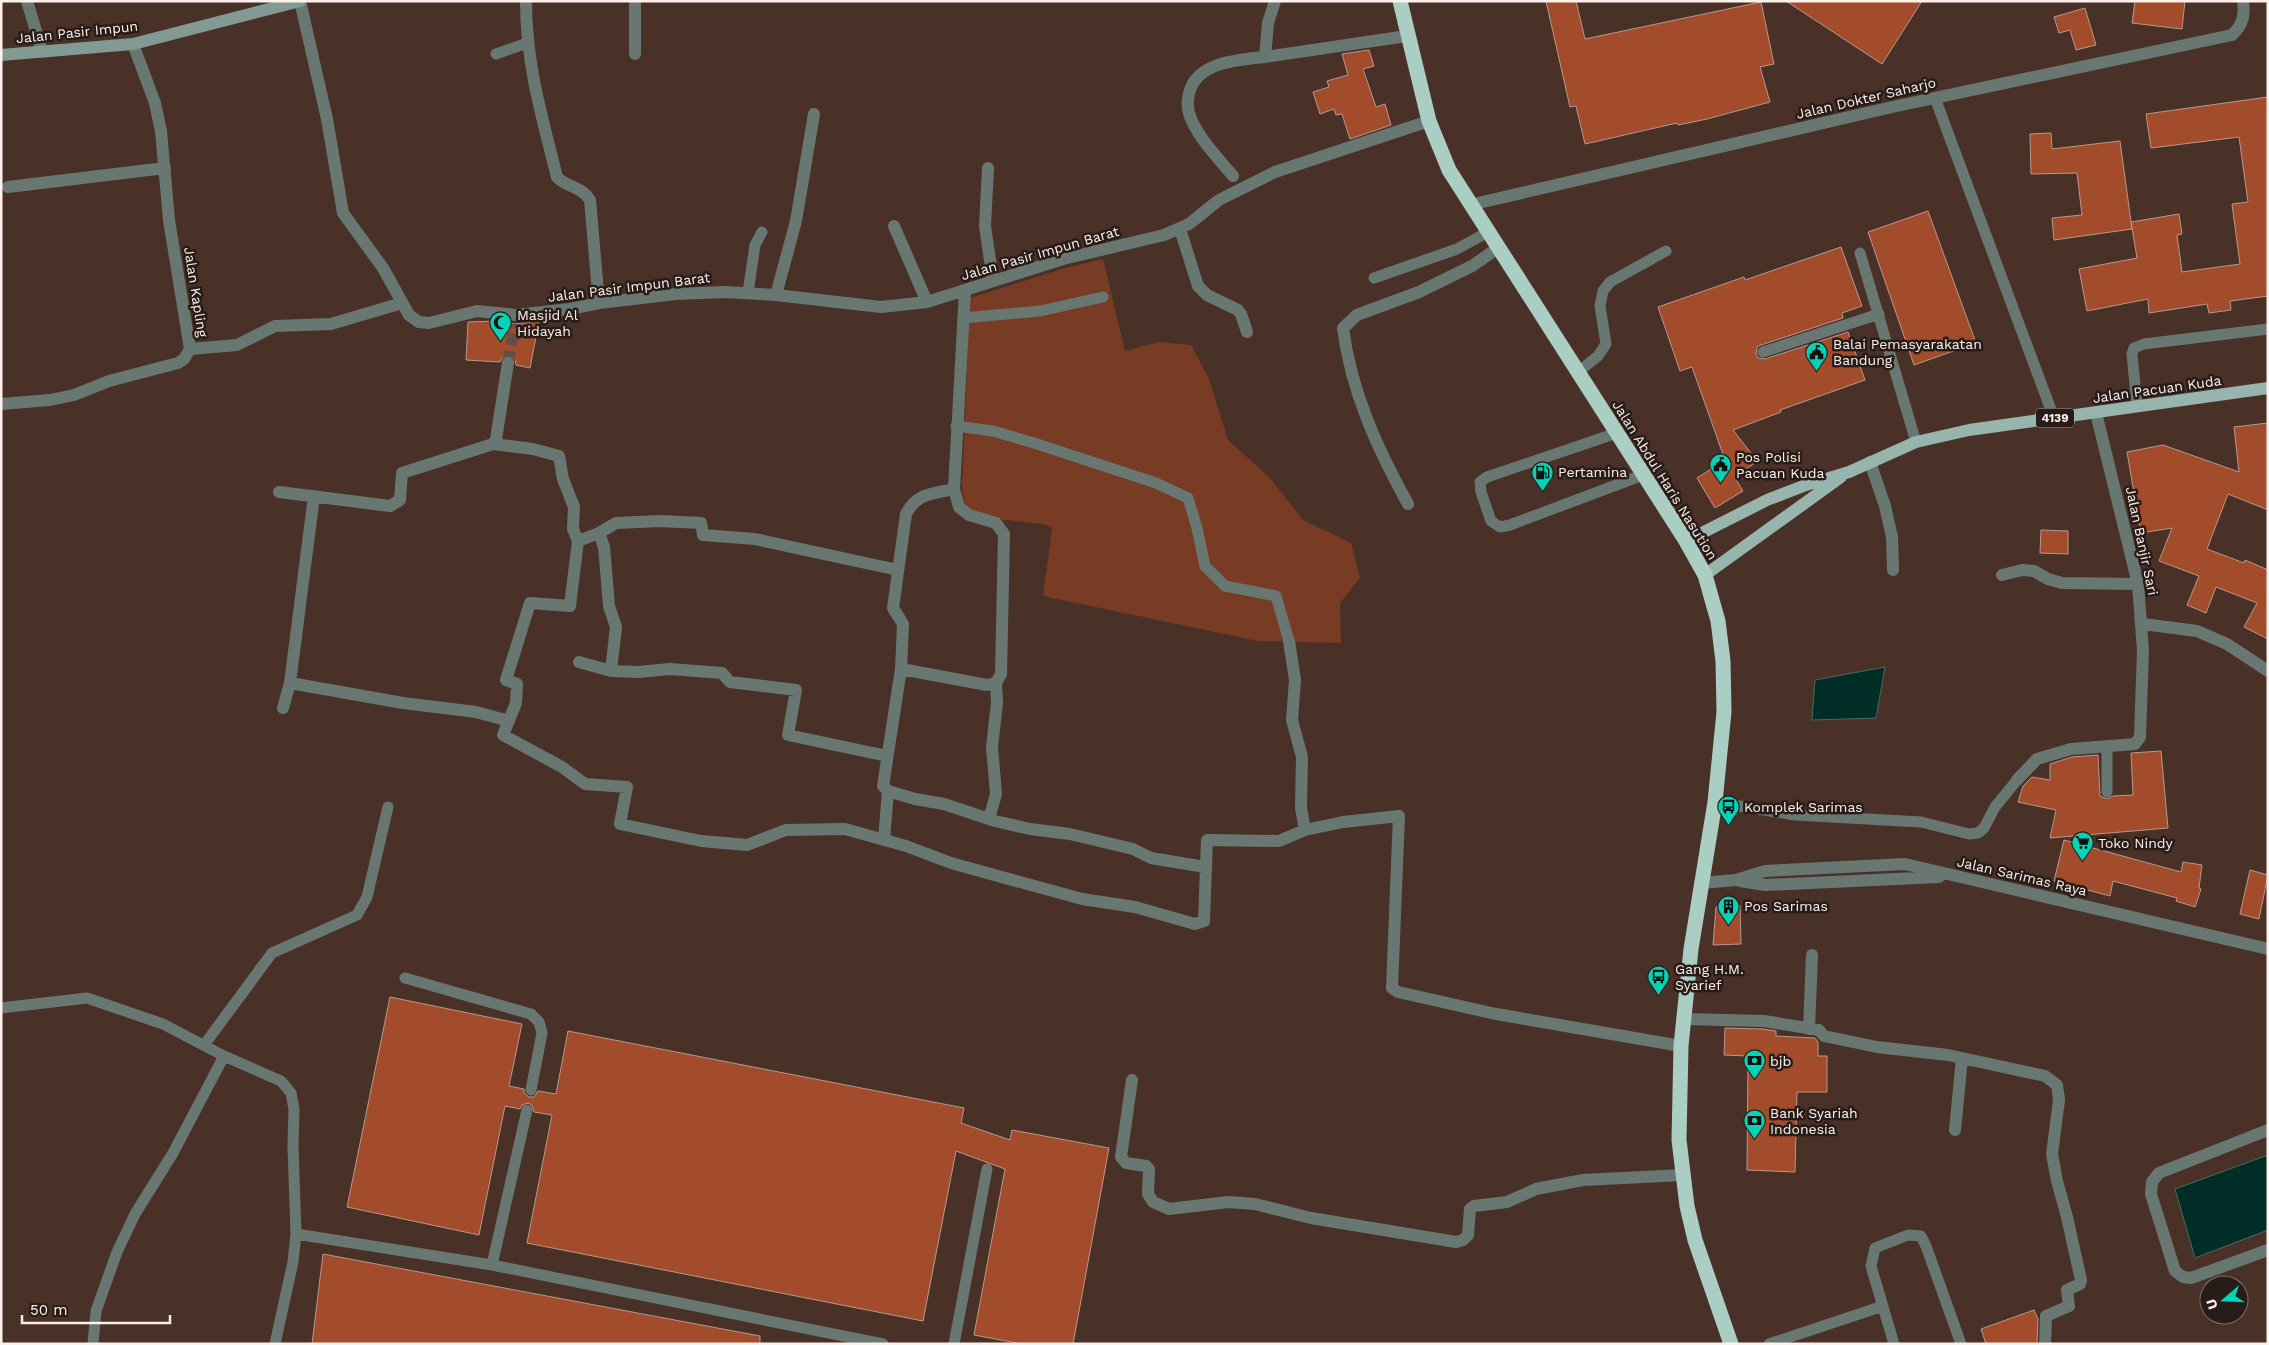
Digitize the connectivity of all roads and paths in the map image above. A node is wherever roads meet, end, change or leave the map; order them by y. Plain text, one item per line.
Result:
1 (27, 1) edge
2 (300, 1) edge
3 (526, 1) edge
4 (635, 1) edge
5 (1275, 1) edge
6 (1400, 1) edge
7 (2243, 1) edge
8 (1407, 36) junction
9 (527, 43) junction
10 (133, 44) junction
11 (42, 51) junction
12 (496, 54) dead end
13 (635, 54) dead end
14 (1, 55) edge
15 (1265, 57) junction
16 (1935, 98) junction
17 (814, 114) dead end
18 (1429, 121) junction
19 (166, 168) junction
20 (988, 168) dead end
21 (1233, 176) dead end
22 (8, 187) dead end
23 (1470, 204) junction
24 (894, 226) dead end
25 (1180, 229) junction
26 (762, 232) dead end
27 (1488, 232) junction
28 (1498, 248) junction
29 (1666, 251) dead end
30 (1860, 253) dead end
31 (1374, 278) dead end
32 (993, 281) junction
33 (964, 290) junction
34 (748, 293) junction
35 (776, 295) junction
36 (1103, 297) dead end
37 (927, 302) junction
38 (402, 303) junction
39 (599, 303) junction
40 (1879, 314) junction
41 (962, 318) junction
42 (2268, 329) edge
43 (1246, 332) dead end
44 (190, 349) junction
45 (1763, 352) dead end
46 (508, 363) tunnel mouth
47 (1578, 372) junction
48 (2268, 388) edge
49 (1, 404) edge
50 (2137, 406) junction
51 (2096, 413) junction
52 (2054, 418) junction
53 (956, 426) junction
54 (1617, 433) junction
55 (1916, 442) junction
56 (493, 444) junction
57 (1870, 462) junction
58 (1849, 472) junction
59 (1643, 475) junction
60 (954, 489) junction
61 (279, 492) dead end
62 (314, 496) junction
63 (1408, 504) dead end
64 (600, 533) junction
65 (578, 541) junction
66 (1686, 541) junction
67 (898, 570) junction
68 (1893, 570) dead end
69 (1705, 575) junction
70 (2002, 575) dead end
71 (2138, 584) junction
72 (2142, 624) junction
73 (1289, 641) joint
74 (579, 662) dead end
75 (901, 669) junction
76 (611, 671) junction
77 (2268, 671) edge
78 (290, 683) junction
79 (996, 683) junction
80 (283, 708) dead end
81 (509, 720) junction
82 (2107, 746) junction
83 (887, 756) junction
84 (2017, 780) joint
85 (888, 792) junction
86 (2107, 792) dead end
87 (1715, 802) junction
88 (388, 807) dead end
89 (989, 819) junction
90 (1305, 830) junction
91 (884, 840) junction
92 (1205, 867) junction
93 (1957, 876) junction
94 (1736, 880) junction
95 (1701, 883) junction
96 (2268, 949) edge
97 (1812, 954) dead end
98 (405, 978) dead end
99 (1, 1008) edge
100 (1684, 1019) junction
101 (1809, 1029) junction
102 (204, 1044) junction
103 (1681, 1046) junction
104 (224, 1056) junction
105 (1962, 1058) junction
106 (1132, 1080) dead end
107 (531, 1090) dead end
108 (527, 1110) dead end
109 (1955, 1130) dead end
110 (2268, 1130) edge
111 (987, 1169) dead end
112 (1683, 1175) junction
113 (296, 1234) junction
114 (2268, 1250) edge
115 (492, 1265) junction
116 (1882, 1306) junction
117 (92, 1344) edge
118 (275, 1344) edge
119 (883, 1344) edge
120 (954, 1344) edge
121 (1731, 1344) edge
122 (1769, 1344) edge
123 (1894, 1344) edge
124 (1961, 1344) edge
125 (2045, 1344) edge

1 - 11 street
2 - 10 street, Jalan Pasir Impun
2 - 38 street, Jalan Pasir Impun Barat
3 - 9 street
4 - 13 street
5 - 15 street
6 - 8 highway, Jalan Abdul Haris Nasution
7 - 16 street, Jalan Dokter Saharjo
8 - 15 street
8 - 18 highway, Jalan Abdul Haris Nasution
9 - 12 lane
9 - 39 street
10 - 11 street, Jalan Pasir Impun
10 - 19 street, Jalan Kapling
11 - 14 street, Jalan Pasir Impun
15 - 21 street
16 - 23 street, Jalan Dokter Saharjo
16 - 52 lane
17 - 35 street
18 - 23 highway, Jalan Abdul Haris Nasution
18 - 25 street, Jalan Pasir Impun Barat
19 - 22 street
19 - 44 street, Jalan Kapling
20 - 32 street
23 - 27 highway, Jalan Abdul Haris Nasution
24 - 37 street
25 - 32 street, Jalan Pasir Impun Barat
25 - 43 street
26 - 34 lane
27 - 28 highway, Jalan Abdul Haris Nasution
27 - 31 lane
28 - 47 highway, Jalan Abdul Haris Nasution
28 - 63 street
29 - 47 lane
30 - 40 lane
32 - 33 street, Jalan Pasir Impun Barat
33 - 37 street, Jalan Pasir Impun Barat
33 - 41 street
34 - 35 street, Jalan Pasir Impun Barat
34 - 39 street, Jalan Pasir Impun Barat
35 - 37 street, Jalan Pasir Impun Barat
36 - 41 lane
38 - 39 street, Jalan Pasir Impun Barat
38 - 44 street
40 - 45 lane
40 - 55 lane
41 - 53 street
42 - 50 lane
44 - 49 street, Jalan Kapling
46 - 56 street
47 - 54 highway, Jalan Abdul Haris Nasution
48 - 50 main road, Jalan Pacuan Kuda / 4139
50 - 51 main road, Jalan Pacuan Kuda / 4139
51 - 52 main road, Jalan Pacuan Kuda / 4139
51 - 71 street, Jalan Banjir Sari
52 - 55 main road, Jalan Pacuan Kuda / 4139
53 - 60 street
53 - 73 lane
54 - 59 highway, Jalan Abdul Haris Nasution
54 - 59 lane
55 - 57 main road, Jalan Pacuan Kuda / 4139
56 - 62 street
56 - 65 street
57 - 58 main road, Jalan Pacuan Kuda / 4139
57 - 68 street
58 - 66 main road, Jalan Pacuan Kuda / 4139
58 - 69 main road, Jalan Pacuan Kuda / 4139
59 - 66 highway, Jalan Abdul Haris Nasution
60 - 67 street
60 - 79 street
61 - 62 street
62 - 78 street
64 - 65 street
64 - 67 street
64 - 76 street
65 - 81 street
66 - 69 highway, Jalan Abdul Haris Nasution
67 - 75 street
69 - 87 highway, Jalan Abdul Haris Nasution
70 - 71 street
71 - 72 street, Jalan Banjir Sari
72 - 77 street
72 - 82 street, Jalan Banjir Sari
73 - 90 street
74 - 76 street
75 - 79 street
75 - 83 street
76 - 83 street
78 - 80 street
78 - 81 street
79 - 89 street
81 - 91 street
82 - 84 street
82 - 86 lane
83 - 85 street
84 - 87 lane
85 - 89 street
85 - 91 street
87 - 95 highway, Jalan Abdul Haris Nasution
88 - 102 lane
89 - 92 street
90 - 92 street
90 - 103 street
91 - 92 street
93 - 94 street
93 - 94 street, Jalan Sarimas Raya
93 - 96 street, Jalan Sarimas Raya
94 - 95 street
95 - 100 highway, Jalan Abdul Haris Nasution
97 - 101 street
98 - 107 lane
99 - 102 lane
100 - 101 street
100 - 103 highway, Jalan Abdul Haris Nasution
101 - 105 street
102 - 104 lane
103 - 112 highway, Jalan Abdul Haris Nasution
104 - 113 lane
104 - 117 lane
105 - 109 street
105 - 125 street
106 - 112 street
108 - 115 lane
110 - 114 street
111 - 120 lane
112 - 121 highway, Jalan Abdul Haris Nasution
113 - 115 lane
113 - 118 lane
115 - 119 lane
116 - 122 lane
116 - 123 lane
116 - 124 lane

